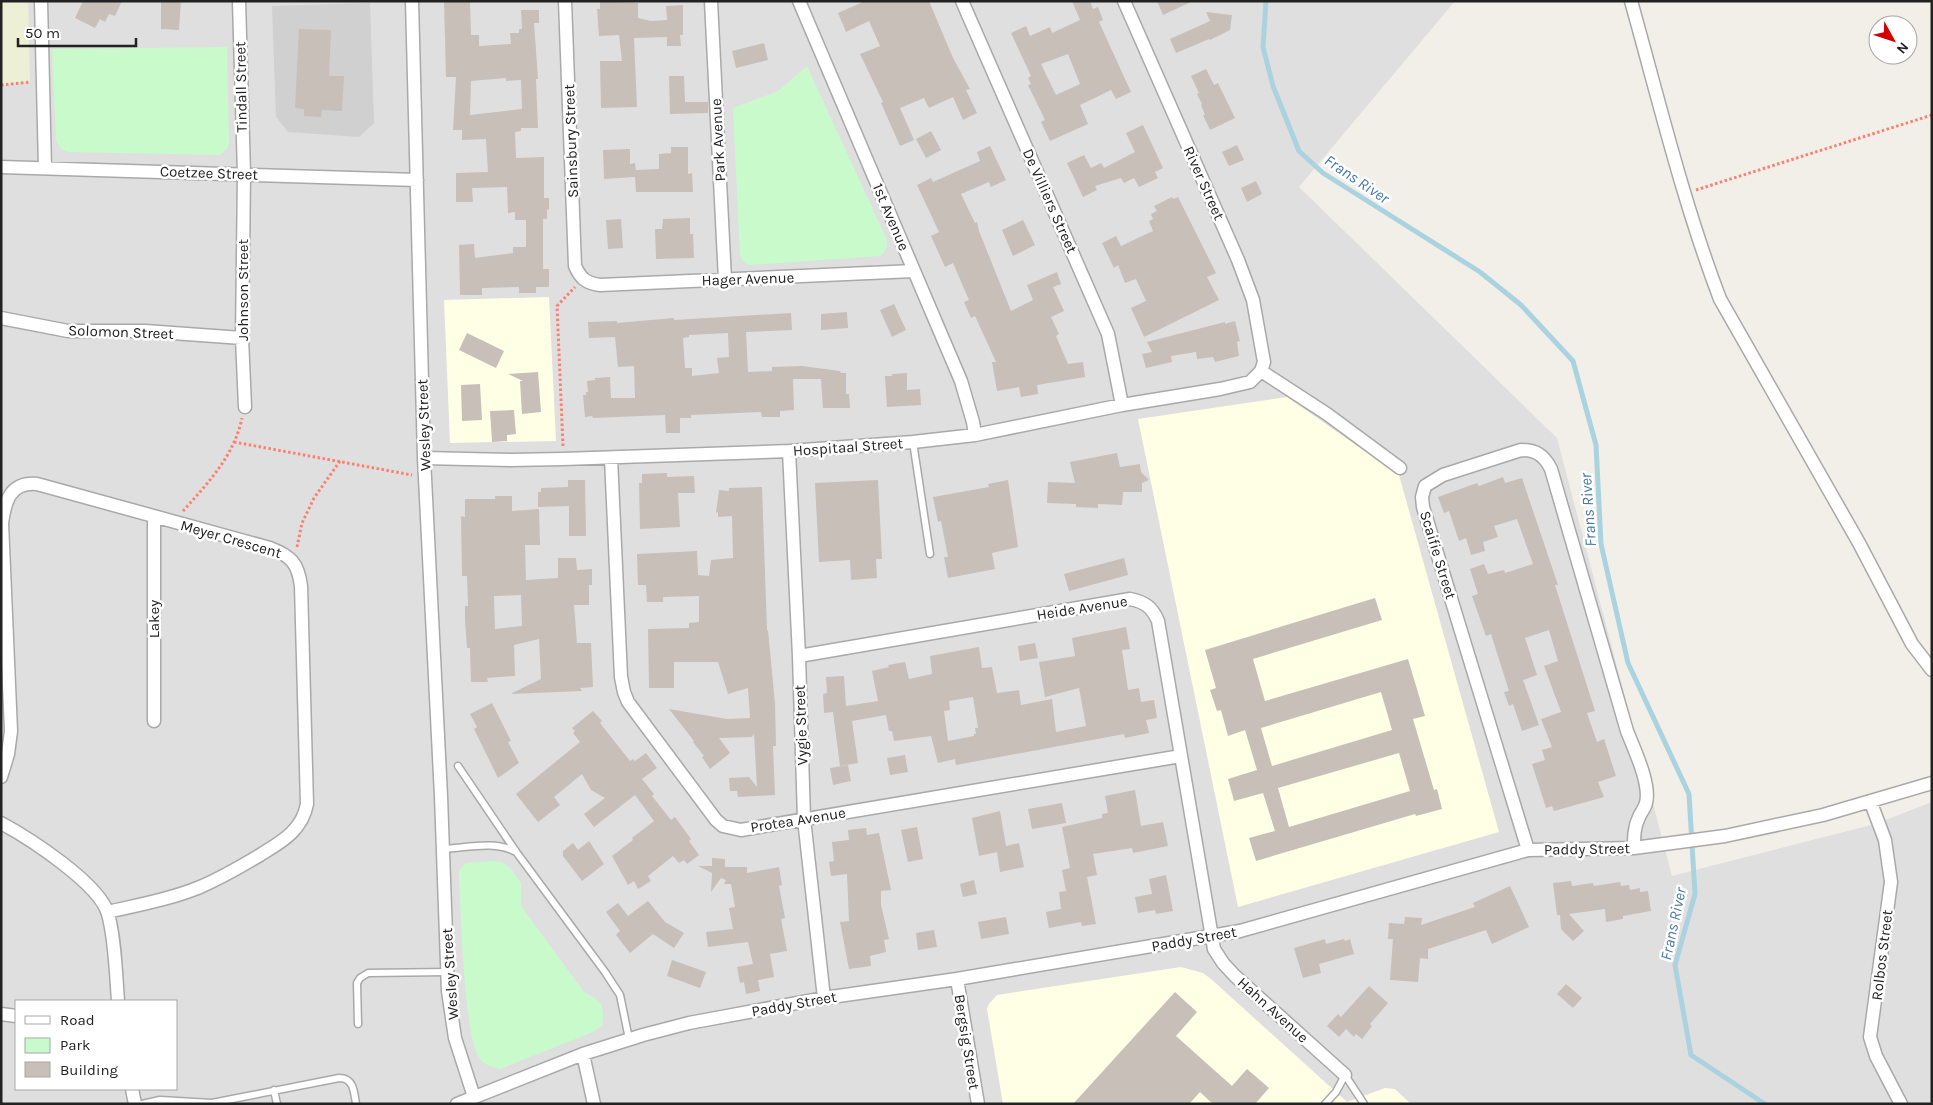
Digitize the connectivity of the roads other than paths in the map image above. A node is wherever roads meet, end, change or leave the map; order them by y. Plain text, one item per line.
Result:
1 (42, 1) edge
2 (239, 1) edge
3 (412, 1) edge
4 (565, 1) edge
5 (711, 1) edge
6 (962, 1) edge
7 (1124, 1) edge
8 (1631, 1) edge
9 (801, 2) edge
10 (1, 167) edge
11 (45, 168) junction
12 (244, 174) junction
13 (417, 180) junction
14 (914, 270) junction
15 (583, 279) joint
16 (725, 280) junction
17 (1, 318) edge
18 (242, 338) junction
19 (1261, 371) junction
20 (1122, 405) junction
21 (245, 407) road end
22 (975, 435) junction
23 (913, 442) junction
24 (789, 451) junction
25 (424, 458) junction
26 (611, 458) junction
27 (1400, 468) dead end
28 (154, 517) junction
29 (930, 554) dead end
30 (799, 656) junction
31 (1932, 670) edge
32 (154, 721) dead end
33 (1181, 756) junction
34 (458, 766) dead end
35 (1, 777) edge
36 (1932, 783) edge
37 (1871, 803) junction
38 (804, 819) junction
39 (1, 823) edge
40 (1634, 848) junction
41 (443, 849) junction
42 (1528, 850) junction
43 (517, 853) junction
44 (108, 912) junction
45 (1212, 936) junction
46 (448, 972) junction
47 (958, 979) junction
48 (824, 998) junction
49 (118, 1000) edge
50 (1, 1014) edge
51 (15, 1016) edge
52 (358, 1024) dead end
53 (629, 1039) junction
54 (583, 1054) junction
55 (1345, 1075) junction
56 (132, 1090) edge
57 (274, 1090) junction
58 (474, 1096) junction
59 (135, 1104) edge
60 (142, 1104) edge
61 (277, 1104) edge
62 (356, 1104) edge
63 (457, 1104) edge
64 (594, 1104) edge
65 (978, 1104) edge
66 (1325, 1104) edge
67 (1364, 1104) edge
68 (1901, 1104) edge

1 - 11 street
2 - 12 street, Tindall Street
3 - 13 street, Wesley Street
4 - 15 street, Sainsbury Street
5 - 16 street, Park Avenue
6 - 20 street, De Villiers Street
7 - 19 street, River Street
8 - 31 street
9 - 14 street, 1st Avenue
10 - 11 street, Coetzee Street
11 - 12 street, Coetzee Street
12 - 13 street, Coetzee Street
12 - 18 street, Johnson Street
13 - 25 street, Wesley Street
14 - 16 street, Hager Avenue
14 - 22 street, 1st Avenue
15 - 16 street, Hager Avenue
17 - 18 street, Solomon Street
18 - 21 street, Johnson Street
19 - 20 street, Hospitaal Street
19 - 27 street
20 - 22 street, Hospitaal Street
22 - 23 street, Hospitaal Street
23 - 24 street, Hospitaal Street
23 - 29 lane
24 - 26 street, Hospitaal Street
24 - 30 street, Vygie Street
25 - 26 street, Hospitaal Street
25 - 41 street, Wesley Street
26 - 38 street, Protea Avenue
28 - 32 street, Lakey
28 - 35 street, Meyer Crescent
28 - 44 street, Meyer Crescent
30 - 33 street, Heide Avenue
30 - 38 street, Vygie Street
33 - 38 street, Protea Avenue
33 - 45 street, Heide Avenue
34 - 43 lane
36 - 37 street, Paddy Street
37 - 40 street, Paddy Street
37 - 68 street, Rolbos Street
38 - 48 street, Vygie Street
39 - 44 street
40 - 42 street, Paddy Street
40 - 42 street, Scaifie Street
41 - 43 lane
41 - 46 street, Wesley Street
42 - 45 street, Paddy Street
43 - 53 lane
44 - 49 street
45 - 47 street, Paddy Street
45 - 55 street, Hahn Avenue
46 - 52 lane
46 - 58 street, Wesley Street
47 - 48 street, Paddy Street
47 - 65 street, Bergsig Street
48 - 53 street, Paddy Street
50 - 51 street
53 - 54 street, Paddy Street
54 - 58 street, Paddy Street
54 - 64 street
55 - 66 lane
55 - 67 lane
56 - 59 street
57 - 60 lane
57 - 61 lane
57 - 62 lane
58 - 63 street, Paddy Street

